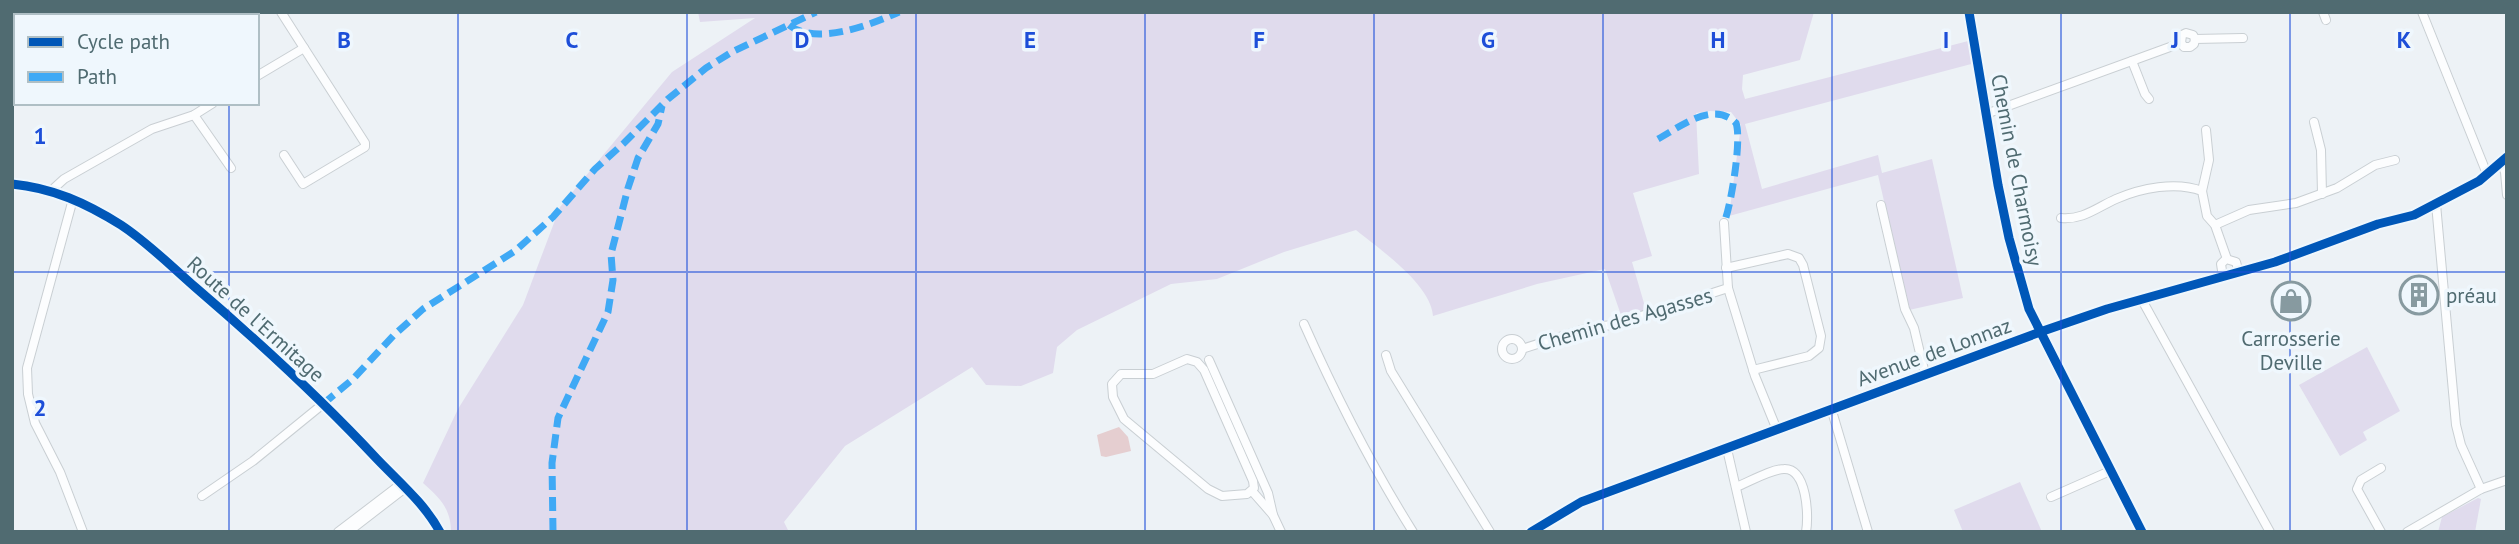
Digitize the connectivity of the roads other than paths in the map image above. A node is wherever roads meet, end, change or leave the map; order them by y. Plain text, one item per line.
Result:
1 (281, 12) edge
2 (1969, 12) edge
3 (2422, 12) edge
4 (2243, 38) dead end
5 (304, 48) junction
6 (2132, 61) junction
7 (259, 75) edge
8 (2149, 99) dead end
9 (210, 105) edge
10 (1986, 114) junction
11 (194, 115) junction
12 (2314, 122) dead end
13 (2206, 130) dead end
14 (284, 155) dead end
15 (2395, 160) dead end
16 (2504, 160) edge
17 (231, 167) dead end
18 (2487, 174) junction
19 (12, 184) edge
20 (52, 190) junction
21 (2202, 191) junction
22 (2322, 194) junction
23 (2507, 195) edge
24 (73, 199) junction
25 (1881, 205) dead end
26 (2436, 205) junction
27 (2061, 218) dead end
28 (1724, 223) dead end
29 (2215, 226) junction
30 (2227, 259) junction
31 (1726, 268) junction
32 (2239, 273) junction
33 (2223, 277) junction
34 (1728, 289) junction
35 (2142, 300) junction
36 (1304, 324) dead end
37 (2039, 332) junction
38 (1522, 349) dead end
39 (1385, 355) dead end
40 (1209, 360) dead end
41 (1753, 370) junction
42 (1925, 374) junction
43 (323, 404) junction
44 (1831, 408) junction
45 (1777, 430) junction
46 (1727, 449) junction
47 (2381, 468) dead end
48 (2110, 471) junction
49 (2507, 480) edge
50 (403, 486) junction
51 (1736, 487) junction
52 (2481, 489) junction
53 (1252, 491) junction
54 (202, 496) dead end
55 (2051, 497) dead end
56 (1273, 514) junction
57 (83, 532) edge
58 (338, 532) edge
59 (348, 532) edge
60 (440, 532) edge
61 (1280, 532) edge
62 (1413, 532) edge
63 (1490, 532) edge
64 (1531, 532) edge
65 (1746, 532) edge
66 (1806, 532) edge
67 (1868, 532) edge
68 (2141, 532) edge
69 (2270, 532) edge
70 (2381, 532) edge
71 (2407, 532) edge

1 - 5 street
2 - 10 street, Chemin de Charmoisy
3 - 18 street
4 - 6 street, Chemin de Charmoisy
5 - 7 street
5 - 14 street
6 - 8 street
6 - 10 street, Chemin de Charmoisy
9 - 11 street
10 - 37 street, Chemin de Charmoisy
11 - 17 street
11 - 20 street
12 - 22 street
13 - 21 street
15 - 22 street
16 - 18 street, Avenue de Lonnaz
16 - 23 street, Avenue de Lonnaz
18 - 26 street, Avenue de Lonnaz
19 - 20 street, Route de l'Ermitage
20 - 24 street, Route de l'Ermitage
21 - 27 street
21 - 29 street
22 - 29 street
24 - 43 street, Route de l'Ermitage
24 - 57 street
25 - 42 street, Avenue de Lonnaz
26 - 32 street, Avenue de Lonnaz
26 - 52 street
28 - 31 street, Chemin des Agasses
29 - 30 street
30 - 32 street
30 - 33 street
31 - 34 street, Chemin des Agasses
31 - 41 street, Chemin des Agasses
32 - 33 street, Avenue de Lonnaz
33 - 35 street, Avenue de Lonnaz
34 - 38 street, Chemin des Agasses
34 - 41 street, Chemin des Agasses
35 - 37 street, Avenue de Lonnaz
35 - 69 street
36 - 62 street
37 - 42 street, Avenue de Lonnaz
37 - 48 street, Chemin de Charmoisy
39 - 63 street
40 - 56 street
41 - 45 street, Chemin des Agasses
42 - 44 street, Avenue de Lonnaz
43 - 50 street, Route de l'Ermitage
43 - 54 street
44 - 45 street, Avenue de Lonnaz
44 - 67 street
45 - 46 street, Avenue de Lonnaz
46 - 51 street
46 - 64 street, Avenue de Lonnaz
47 - 70 street
48 - 55 street
48 - 68 street, Chemin de Charmoisy
49 - 52 street
50 - 58 street
50 - 59 street
50 - 60 street, Route de l'Ermitage
51 - 65 street
51 - 66 street
52 - 71 street
53 - 53 street
53 - 56 street
56 - 61 street

